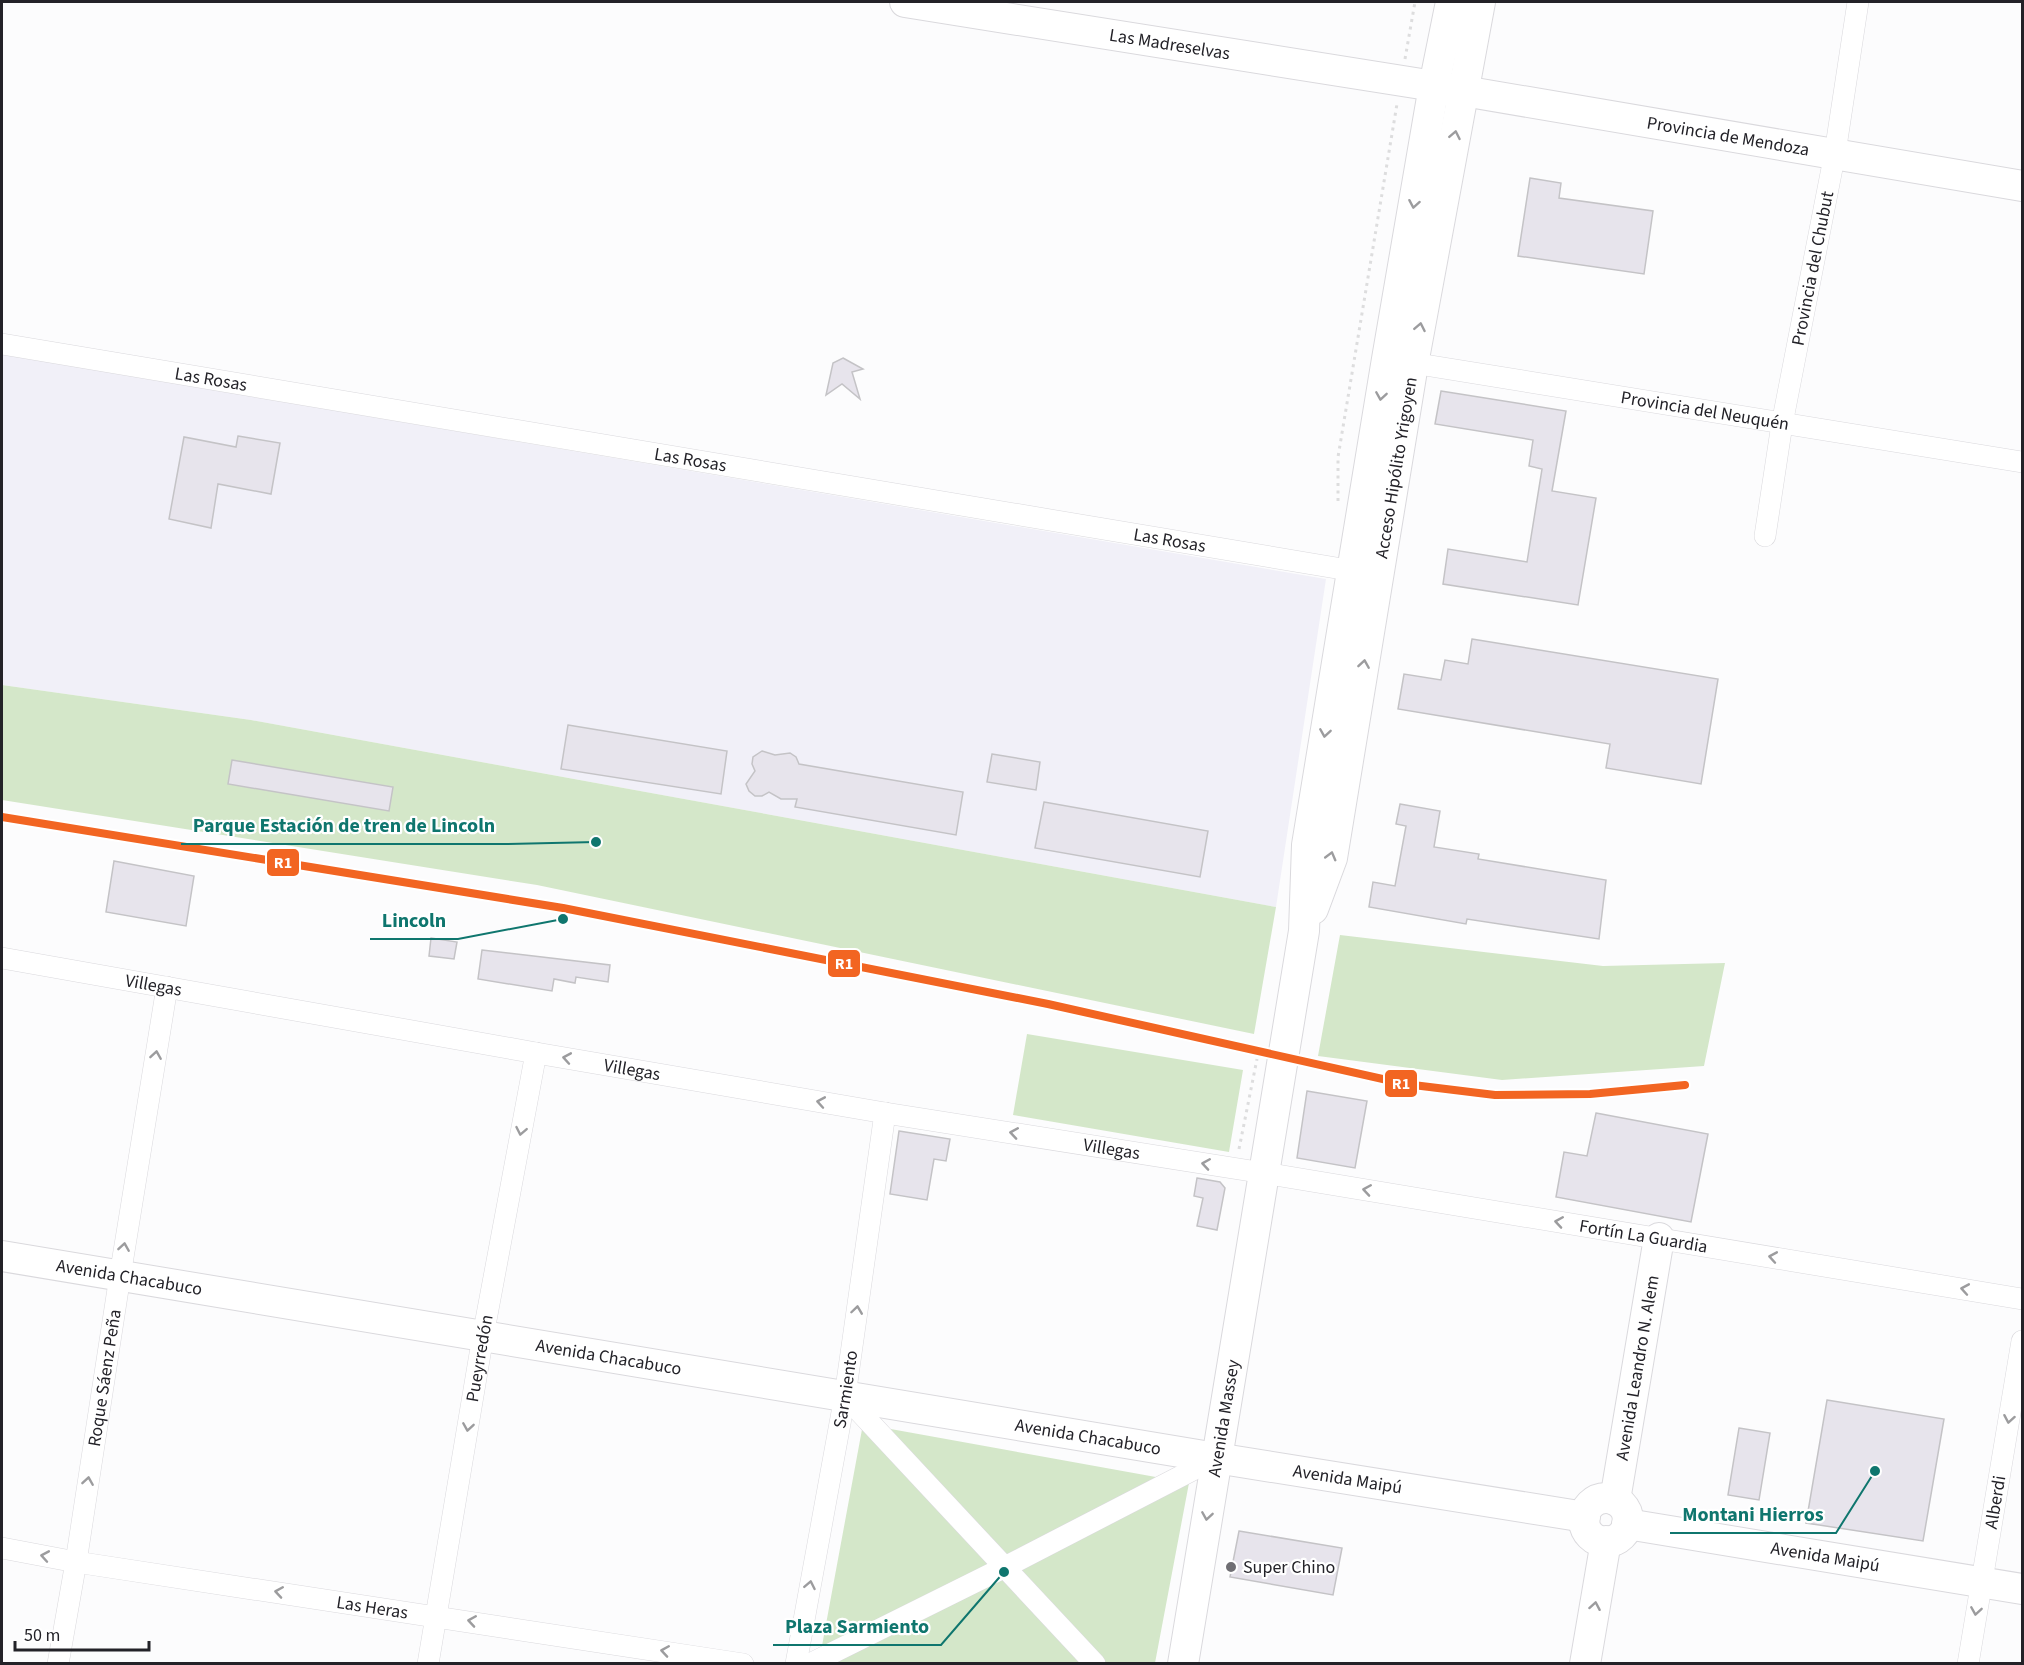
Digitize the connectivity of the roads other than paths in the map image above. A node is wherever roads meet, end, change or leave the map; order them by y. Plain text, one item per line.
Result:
1 (904, 2) edge
2 (1451, 2) edge
3 (1480, 2) edge
4 (1858, 2) edge
5 (1434, 86) junction
6 (1463, 91) junction
7 (1835, 153) junction
8 (2022, 186) edge
9 (2, 344) edge
10 (1400, 362) junction
11 (1782, 424) junction
12 (2022, 462) edge
13 (1765, 536) dead end
14 (1365, 573) junction
15 (2, 957) edge
16 (167, 987) junction
17 (536, 1053) junction
18 (885, 1113) junction
19 (1264, 1173) junction
20 (1653, 1237) junction
21 (2, 1256) edge
22 (120, 1276) junction
23 (2022, 1299) edge
24 (483, 1336) junction
25 (2022, 1341) edge
26 (846, 1396) junction
27 (1216, 1458) junction
28 (1608, 1516) junction
29 (2, 1548) edge
30 (76, 1562) junction
31 (1005, 1567) junction
32 (1981, 1582) junction
33 (2022, 1589) edge
34 (436, 1616) junction
35 (58, 1664) edge
36 (429, 1664) edge
37 (743, 1664) edge
38 (796, 1664) edge
39 (810, 1664) edge
40 (1095, 1664) edge
41 (1183, 1664) edge
42 (1584, 1664) edge
43 (1968, 1664) edge

1 - 5 main road, Las Madreselvas
2 - 5 main road, Acceso Hipólito Yrigoyen
3 - 6 main road, Acceso Hipólito Yrigoyen
4 - 7 street, Provincia del Chubut
5 - 6 main road, Provincia de Mendoza
5 -> 10 main road, Acceso Hipólito Yrigoyen
6 - 7 main road, Provincia de Mendoza
10 -> 6 main road, Acceso Hipólito Yrigoyen
7 - 8 main road, Provincia de Mendoza
7 - 11 street, Provincia del Chubut
9 - 14 street, Las Rosas
10 - 11 street, Provincia del Neuquén
10 - 14 main road, Acceso Hipólito Yrigoyen
11 - 12 street, Provincia del Neuquén
11 - 13 street, Provincia del Chubut
14 - 19 main road, Acceso Hipólito Yrigoyen
15 - 16 street, Villegas
16 - 17 street, Villegas
22 -> 16 street, Roque Sáenz Peña
18 -> 17 street, Villegas
17 -> 24 street, Pueyrredón
19 -> 18 street, Villegas
26 -> 18 street, Sarmiento
20 -> 19 street, Fortín La Guardia
19 - 27 main road, Avenida Massey
23 -> 20 street, Fortín La Guardia
20 - 28 main road, Avenida Leandro N. Alem
21 - 22 main road, Avenida Chacabuco
22 - 24 main road, Avenida Chacabuco
30 -> 22 street, Roque Sáenz Peña
24 - 26 main road, Avenida Chacabuco
24 -> 34 street, Pueyrredón
25 -> 32 street, Alberdi
26 - 27 main road, Avenida Chacabuco
26 - 31 street
38 -> 26 street, Sarmiento
27 - 28 main road, Avenida Maipú
27 - 31 street
27 -> 41 main road, Avenida Massey
28 - 32 main road, Avenida Maipú
42 -> 28 main road, Avenida Leandro N. Alem
30 -> 29 street, Las Heras
34 -> 30 street, Las Heras
30 - 35 street, Roque Sáenz Peña
31 - 39 street
31 - 40 street
32 - 33 main road, Avenida Maipú
32 -> 43 street, Alberdi
34 - 36 street, Pueyrredón
37 -> 34 street, Las Heras

